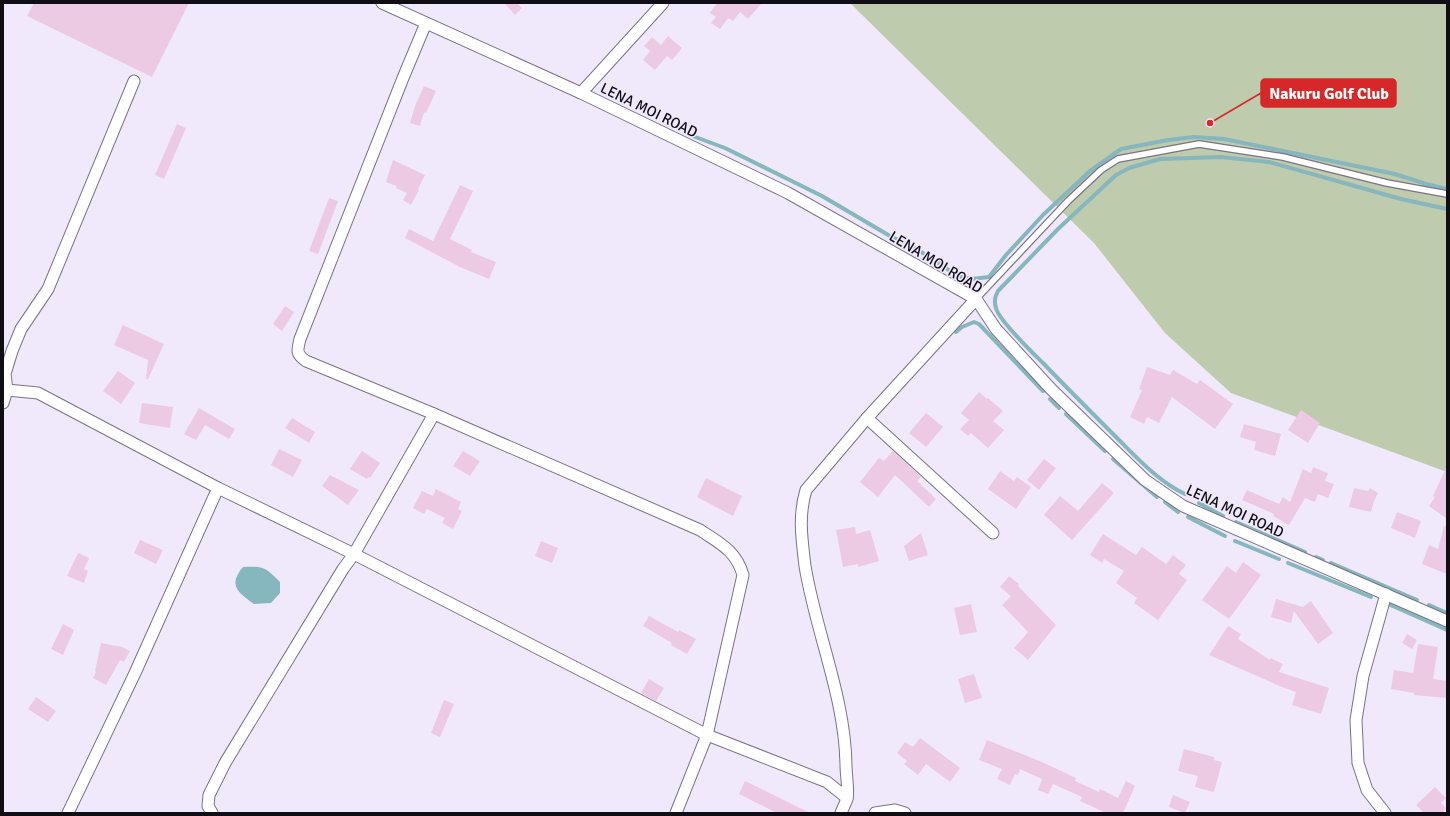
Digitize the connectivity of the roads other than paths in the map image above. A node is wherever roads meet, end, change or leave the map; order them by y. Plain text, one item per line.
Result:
1 (382, 3) edge
2 (662, 3) edge
3 (426, 23) junction
4 (134, 82) dead end
5 (581, 94) junction
6 (1447, 194) edge
7 (976, 299) junction
8 (7, 390) junction
9 (3, 404) edge
10 (434, 414) junction
11 (867, 418) junction
12 (218, 488) junction
13 (992, 533) dead end
14 (354, 554) junction
15 (1386, 594) junction
16 (1447, 621) edge
17 (707, 735) junction
18 (847, 798) junction
19 (68, 813) edge
20 (212, 813) edge
21 (676, 813) edge
22 (841, 813) edge
23 (875, 813) edge
24 (905, 813) edge
25 (1385, 813) edge

1 - 3 street, LENA MOI ROAD
2 - 5 street
3 - 5 street, LENA MOI ROAD
3 - 10 street
4 - 8 street
5 - 7 street, LENA MOI ROAD
6 - 7 lane
7 - 11 street
7 - 15 street, LENA MOI ROAD
8 - 9 street
8 - 12 street
10 - 14 street
10 - 17 street
11 - 13 street
11 - 18 street
12 - 14 street
12 - 19 street
14 - 17 street
14 - 20 street
15 - 16 street, LENA MOI ROAD
15 - 25 street
17 - 18 street
17 - 21 street
18 - 22 street
23 - 24 street

